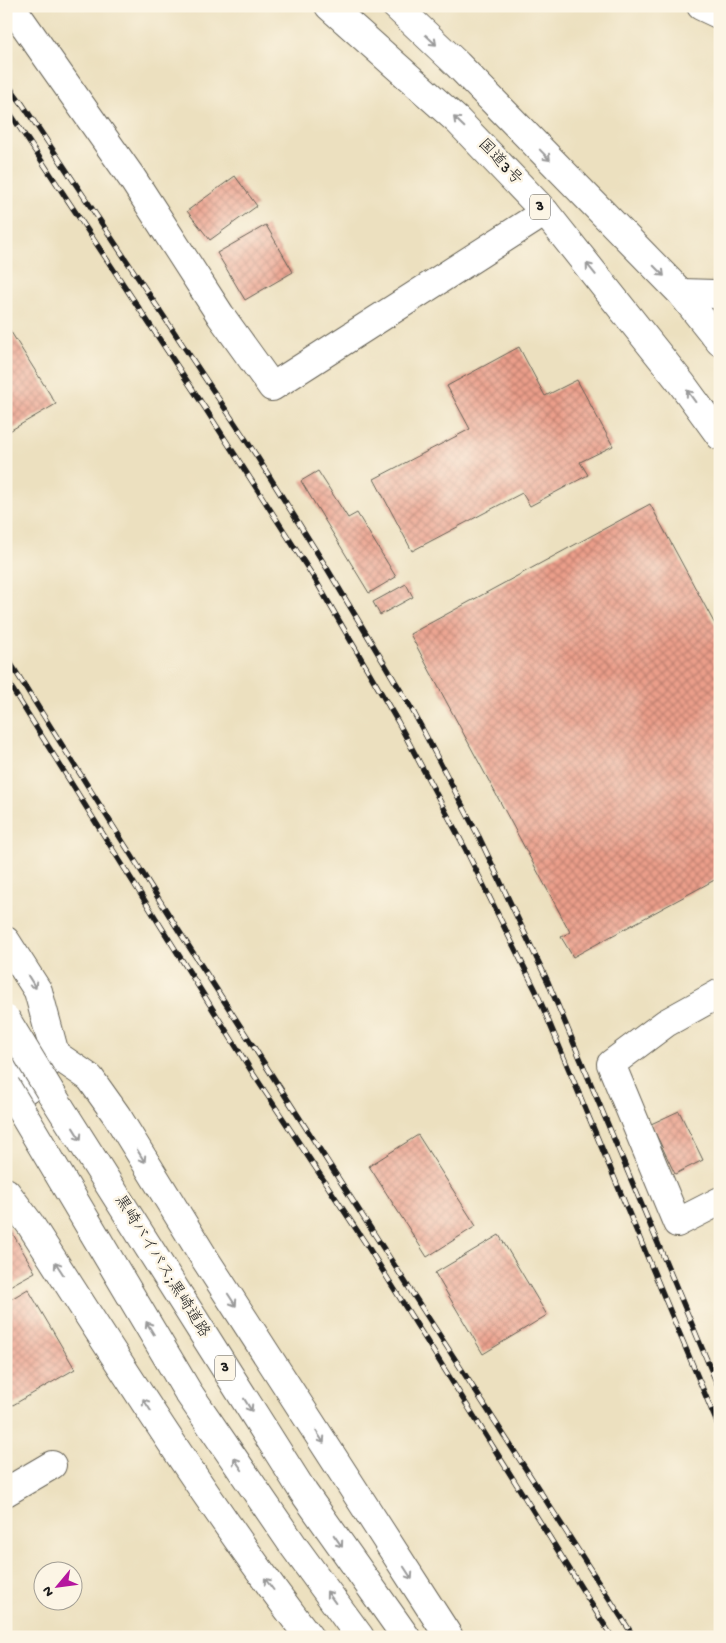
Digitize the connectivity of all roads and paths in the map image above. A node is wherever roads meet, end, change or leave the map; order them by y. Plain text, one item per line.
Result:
1 (12, 6) edge
2 (329, 6) edge
3 (396, 6) edge
4 (701, 6) edge
5 (720, 15) edge
6 (545, 212) junction
7 (681, 293) junction
8 (720, 293) edge
9 (720, 342) edge
10 (720, 436) edge
11 (6, 941) edge
12 (720, 993) edge
13 (6, 1019) edge
14 (55, 1054) junction
15 (6, 1069) edge
16 (6, 1086) edge
17 (6, 1102) edge
18 (6, 1192) edge
19 (720, 1202) edge
20 (52, 1465) dead end
21 (6, 1492) edge
22 (309, 1637) edge
23 (360, 1637) edge
24 (406, 1637) edge
25 (449, 1637) edge

1 - 6 main road
6 -> 2 main road, 国道3号 / 3
3 -> 7 main road, 3
4 - 5 main road
10 -> 6 main road, 国道3号 / 3
7 - 8 main road
7 - 9 main road, 3
11 -> 14 main road
12 - 19 main road
13 -> 24 main road, 黒崎バイパス;黒崎道路 / 3, bridge
14 - 15 main road
14 - 17 main road
14 -> 25 main road
23 -> 16 main road, bridge
22 -> 18 main road
20 - 21 main road

